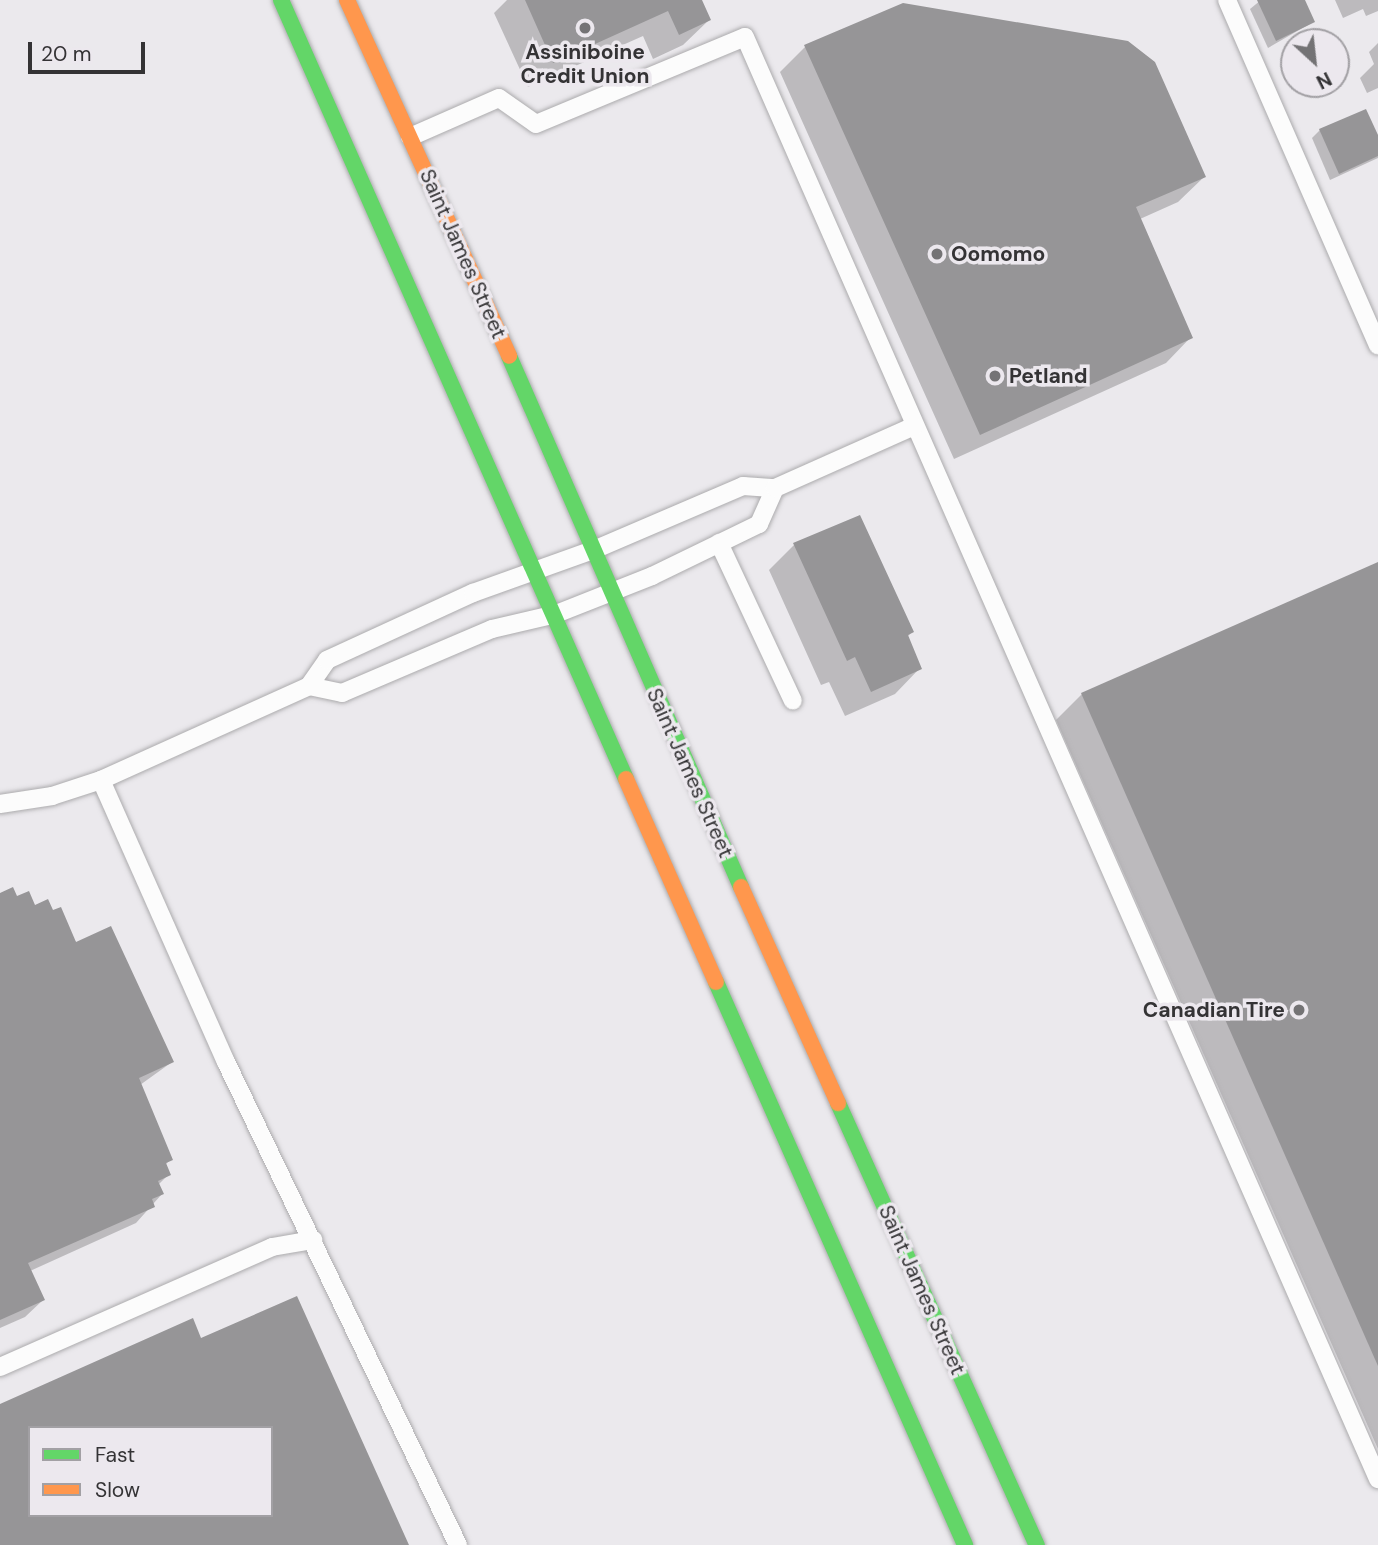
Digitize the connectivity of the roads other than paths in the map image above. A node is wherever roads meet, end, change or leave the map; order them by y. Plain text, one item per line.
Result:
1 (281, 0) edge
2 (346, 0) edge
3 (1227, 0) edge
4 (410, 137) junction
5 (1378, 345) edge
6 (914, 426) junction
7 (775, 488) junction
8 (719, 543) junction
9 (596, 549) junction
10 (537, 571) junction
11 (614, 591) junction
12 (556, 614) junction
13 (309, 686) junction
14 (793, 701) dead end
15 (101, 780) junction
16 (0, 804) edge
17 (313, 1241) junction
18 (0, 1367) edge
19 (1378, 1479) edge
20 (458, 1545) edge
21 (965, 1545) edge
22 (1037, 1545) edge

1 - 10 main road
2 - 4 main road, Saint James Street
3 - 5 lane
4 - 6 lane
4 - 9 main road, Saint James Street
6 - 7 lane
6 - 19 lane
7 - 8 lane
7 - 9 lane
8 - 11 lane
8 - 14 lane
9 - 10 lane
9 - 11 main road, Saint James Street
10 - 12 main road
10 - 13 lane
11 - 12 lane
11 - 22 main road, Saint James Street
12 - 13 lane
12 - 21 main road
13 - 15 lane
15 - 16 lane
15 - 17 lane
17 - 18 lane
17 - 20 lane

